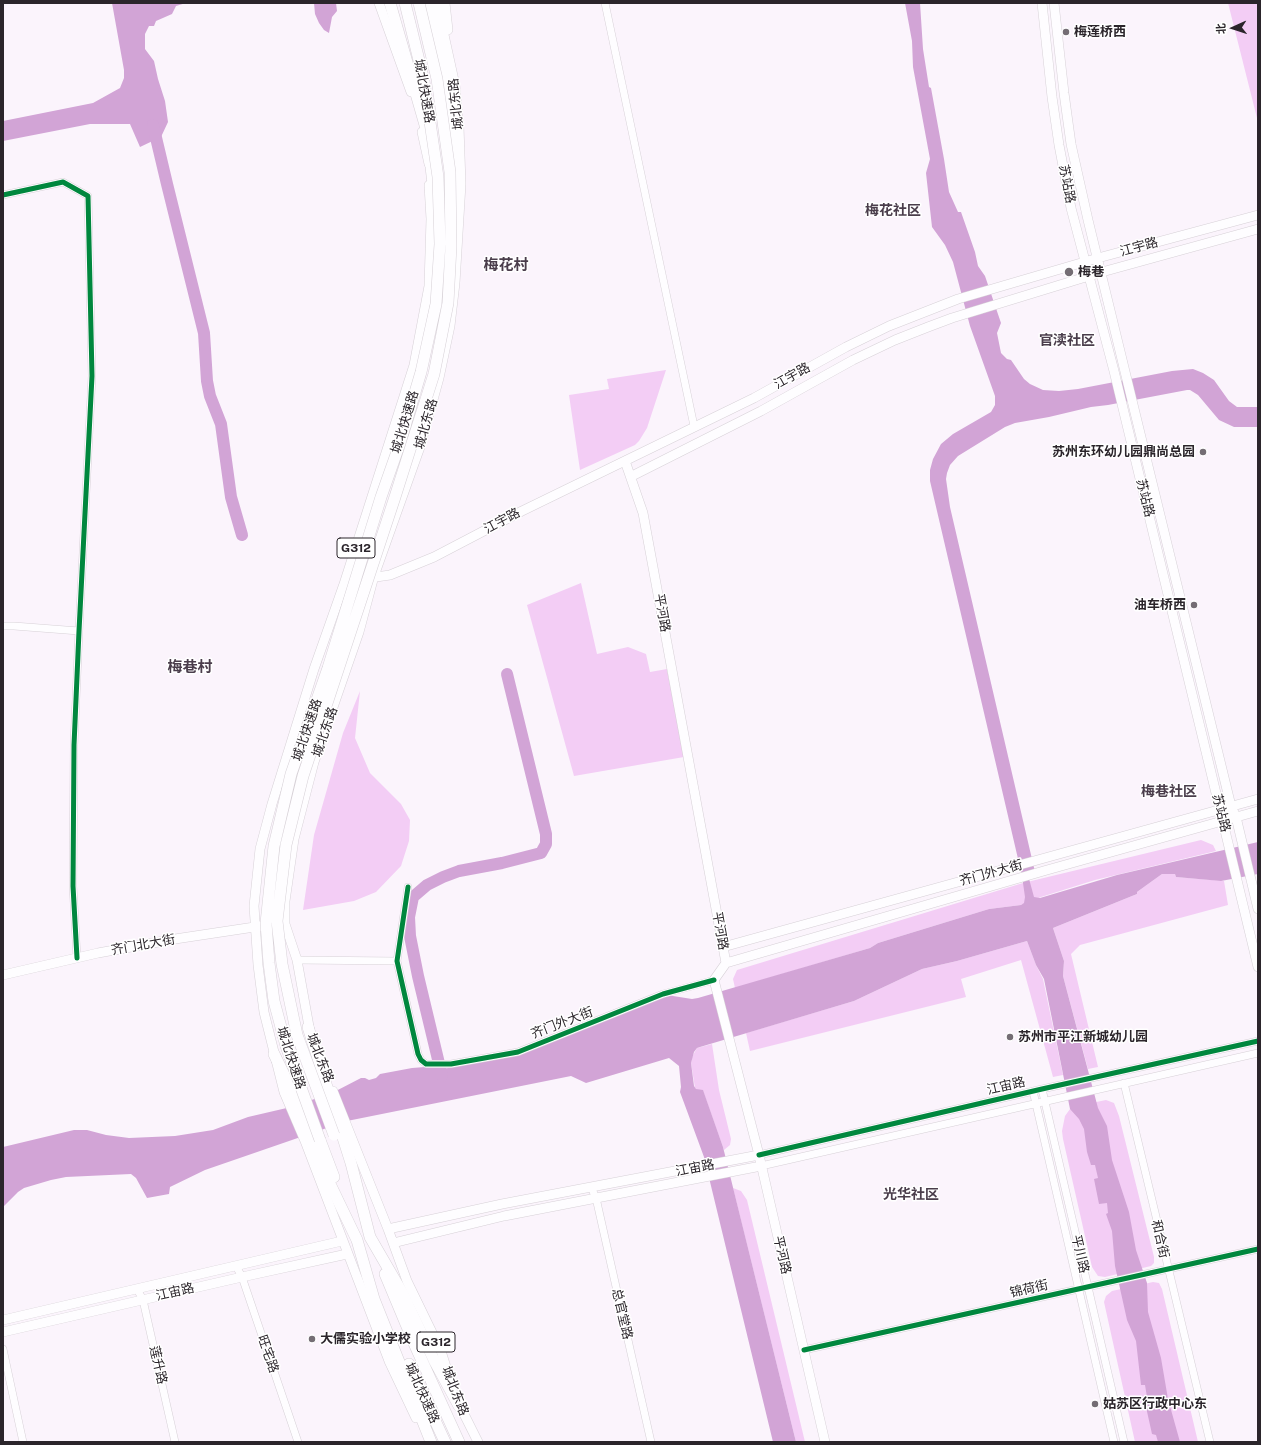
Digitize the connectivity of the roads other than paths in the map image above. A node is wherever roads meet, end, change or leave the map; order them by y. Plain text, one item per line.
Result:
1 (379, 3) edge
2 (386, 3) edge
3 (390, 3) edge
4 (405, 3) edge
5 (419, 3) edge
6 (430, 3) edge
7 (437, 3) edge
8 (445, 3) edge
9 (605, 3) edge
10 (1042, 3) edge
11 (1054, 3) edge
12 (455, 85) junction
13 (418, 112) junction
14 (3, 195) edge
15 (1258, 215) edge
16 (1258, 229) edge
17 (446, 245) junction
18 (1098, 258) junction
19 (1085, 262) junction
20 (1102, 272) junction
21 (1089, 276) junction
22 (694, 426) junction
23 (625, 461) junction
24 (632, 476) junction
25 (374, 576) junction
26 (344, 584) junction
27 (3, 626) edge
28 (79, 631) junction
29 (1258, 799) edge
30 (1231, 806) junction
31 (1220, 809) junction
32 (1258, 811) edge
33 (1236, 817) junction
34 (1222, 821) junction
35 (408, 887) dead end
36 (1258, 909) edge
37 (285, 924) junction
38 (255, 927) junction
39 (723, 947) junction
40 (77, 958) junction
41 (297, 960) junction
42 (397, 962) junction
43 (726, 963) junction
44 (1258, 967) edge
45 (3, 975) edge
46 (714, 980) junction
47 (308, 1027) junction
48 (1258, 1041) edge
49 (1258, 1053) edge
50 (274, 1054) junction
51 (1124, 1083) junction
52 (1042, 1089) junction
53 (1033, 1091) junction
54 (1045, 1100) junction
55 (1035, 1103) junction
56 (759, 1155) junction
57 (761, 1166) junction
58 (591, 1187) junction
59 (596, 1198) junction
60 (388, 1228) junction
61 (370, 1237) junction
62 (357, 1240) junction
63 (342, 1241) junction
64 (394, 1243) junction
65 (1258, 1249) edge
66 (347, 1254) junction
67 (236, 1266) junction
68 (1168, 1269) junction
69 (242, 1277) junction
70 (1088, 1287) junction
71 (137, 1289) junction
72 (1078, 1289) junction
73 (143, 1300) junction
74 (3, 1320) edge
75 (3, 1332) edge
76 (3, 1349) edge
77 (804, 1350) junction
78 (459, 1406) junction
79 (23, 1442) edge
80 (175, 1442) edge
81 (298, 1442) edge
82 (430, 1442) edge
83 (445, 1442) edge
84 (459, 1442) edge
85 (478, 1442) edge
86 (651, 1442) edge
87 (826, 1442) edge
88 (1114, 1442) edge
89 (1124, 1442) edge
90 (1210, 1442) edge

1 - 13 main road
2 - 13 main road, G312
3 - 17 highway, bridge
4 - 17 highway, 城北快速路, bridge
5 - 17 highway, 城北快速路, bridge
6 - 17 highway, bridge
7 - 12 main road, 城北东路 / G312
8 - 12 main road
9 - 22 street
10 - 19 main road, 苏站路
11 - 18 main road, 苏站路
12 - 25 main road, 城北东路 / G312
13 - 26 main road, G312
14 - 28 street
15 - 18 main road, 江宇路
16 - 20 main road, 江宇路
17 - 61 highway, 城北快速路, bridge
17 - 62 highway, 城北快速路, bridge
18 - 19 main road, 江宇路
18 - 20 main road, 苏站路
19 - 21 main road, 苏站路
19 - 22 main road, 江宇路
20 - 21 main road, 江宇路
20 - 30 main road, 苏站路
21 - 24 main road, 江宇路
21 - 31 main road, 苏站路
22 - 23 main road, 江宇路
23 - 24 main road, 平河路
23 - 25 main road, 江宇路
24 - 39 main road, 平河路
25 - 26 main road, 江宇路
25 - 37 main road, 城北东路 / G312
26 - 38 main road, G312
27 - 28 street
28 - 40 street
29 - 30 main road, 齐门外大街
30 - 31 main road, 齐门外大街
30 - 33 main road, 苏站路
31 - 34 main road, 苏站路
31 - 39 main road, 齐门外大街
32 - 33 main road, 齐门外大街
33 - 34 main road, 齐门外大街
33 - 36 main road, 苏站路
34 - 43 main road, 齐门外大街
34 - 44 main road, 苏站路
35 - 42 street
37 - 38 main road, 齐门北大街
37 - 41 main road, 城北东路 / G312
38 - 40 main road, 齐门北大街
38 - 50 main road, G312
39 - 43 main road, 平河路
40 - 45 main road, 齐门北大街
41 - 42 street
41 - 47 main road, 城北东路 / G312
42 - 46 street, 齐门外大街
43 - 46 main road, 平河路
46 - 56 main road, 平河路
47 - 60 main road, 城北东路 / G312
47 - 61 highway
48 - 52 street, 江宙路
49 - 51 street, 江宙路
50 - 62 highway
50 - 63 main road, G312
51 - 54 street, 江宙路
51 - 68 street, 和合街
52 - 53 street, 江宙路
52 - 54 street, 平川路
53 - 55 street, 平川路
53 - 56 street, 江宙路
54 - 55 street, 江宙路
54 - 70 street, 平川路
55 - 57 street, 江宙路
55 - 72 street, 平川路
56 - 57 main road, 平河路
56 - 58 main road, 江宙路
57 - 59 main road, 江宙路
57 - 77 main road, 平河路
58 - 59 street, 总官堂路
58 - 60 main road, 江宙路
59 - 64 main road, 江宙路
59 - 86 street, 总官堂路
60 - 64 main road, 城北东路 / G312
61 - 78 highway
61 - 84 highway, 城北快速路
62 - 82 highway
62 - 83 highway, 城北快速路
63 - 66 main road, G312
63 - 67 main road, 江宙路
64 - 78 main road, 城北东路 / G312
65 - 68 street, 锦荷街
66 - 69 main road, 江宙路
66 - 82 main road, G312
67 - 69 street, 旺宅路
67 - 71 main road, 江宙路
68 - 70 street, 锦荷街
68 - 90 street, 和合街
69 - 73 main road, 江宙路
69 - 81 street, 旺宅路
70 - 72 street, 锦荷街
70 - 89 street, 平川路
71 - 73 street, 莲升路
71 - 74 main road, 江宙路
72 - 77 street, 锦荷街
72 - 88 street, 平川路
73 - 75 main road, 江宙路
73 - 80 street, 莲升路
76 - 79 street
77 - 87 main road, 平河路
78 - 85 main road, 城北东路 / G312

